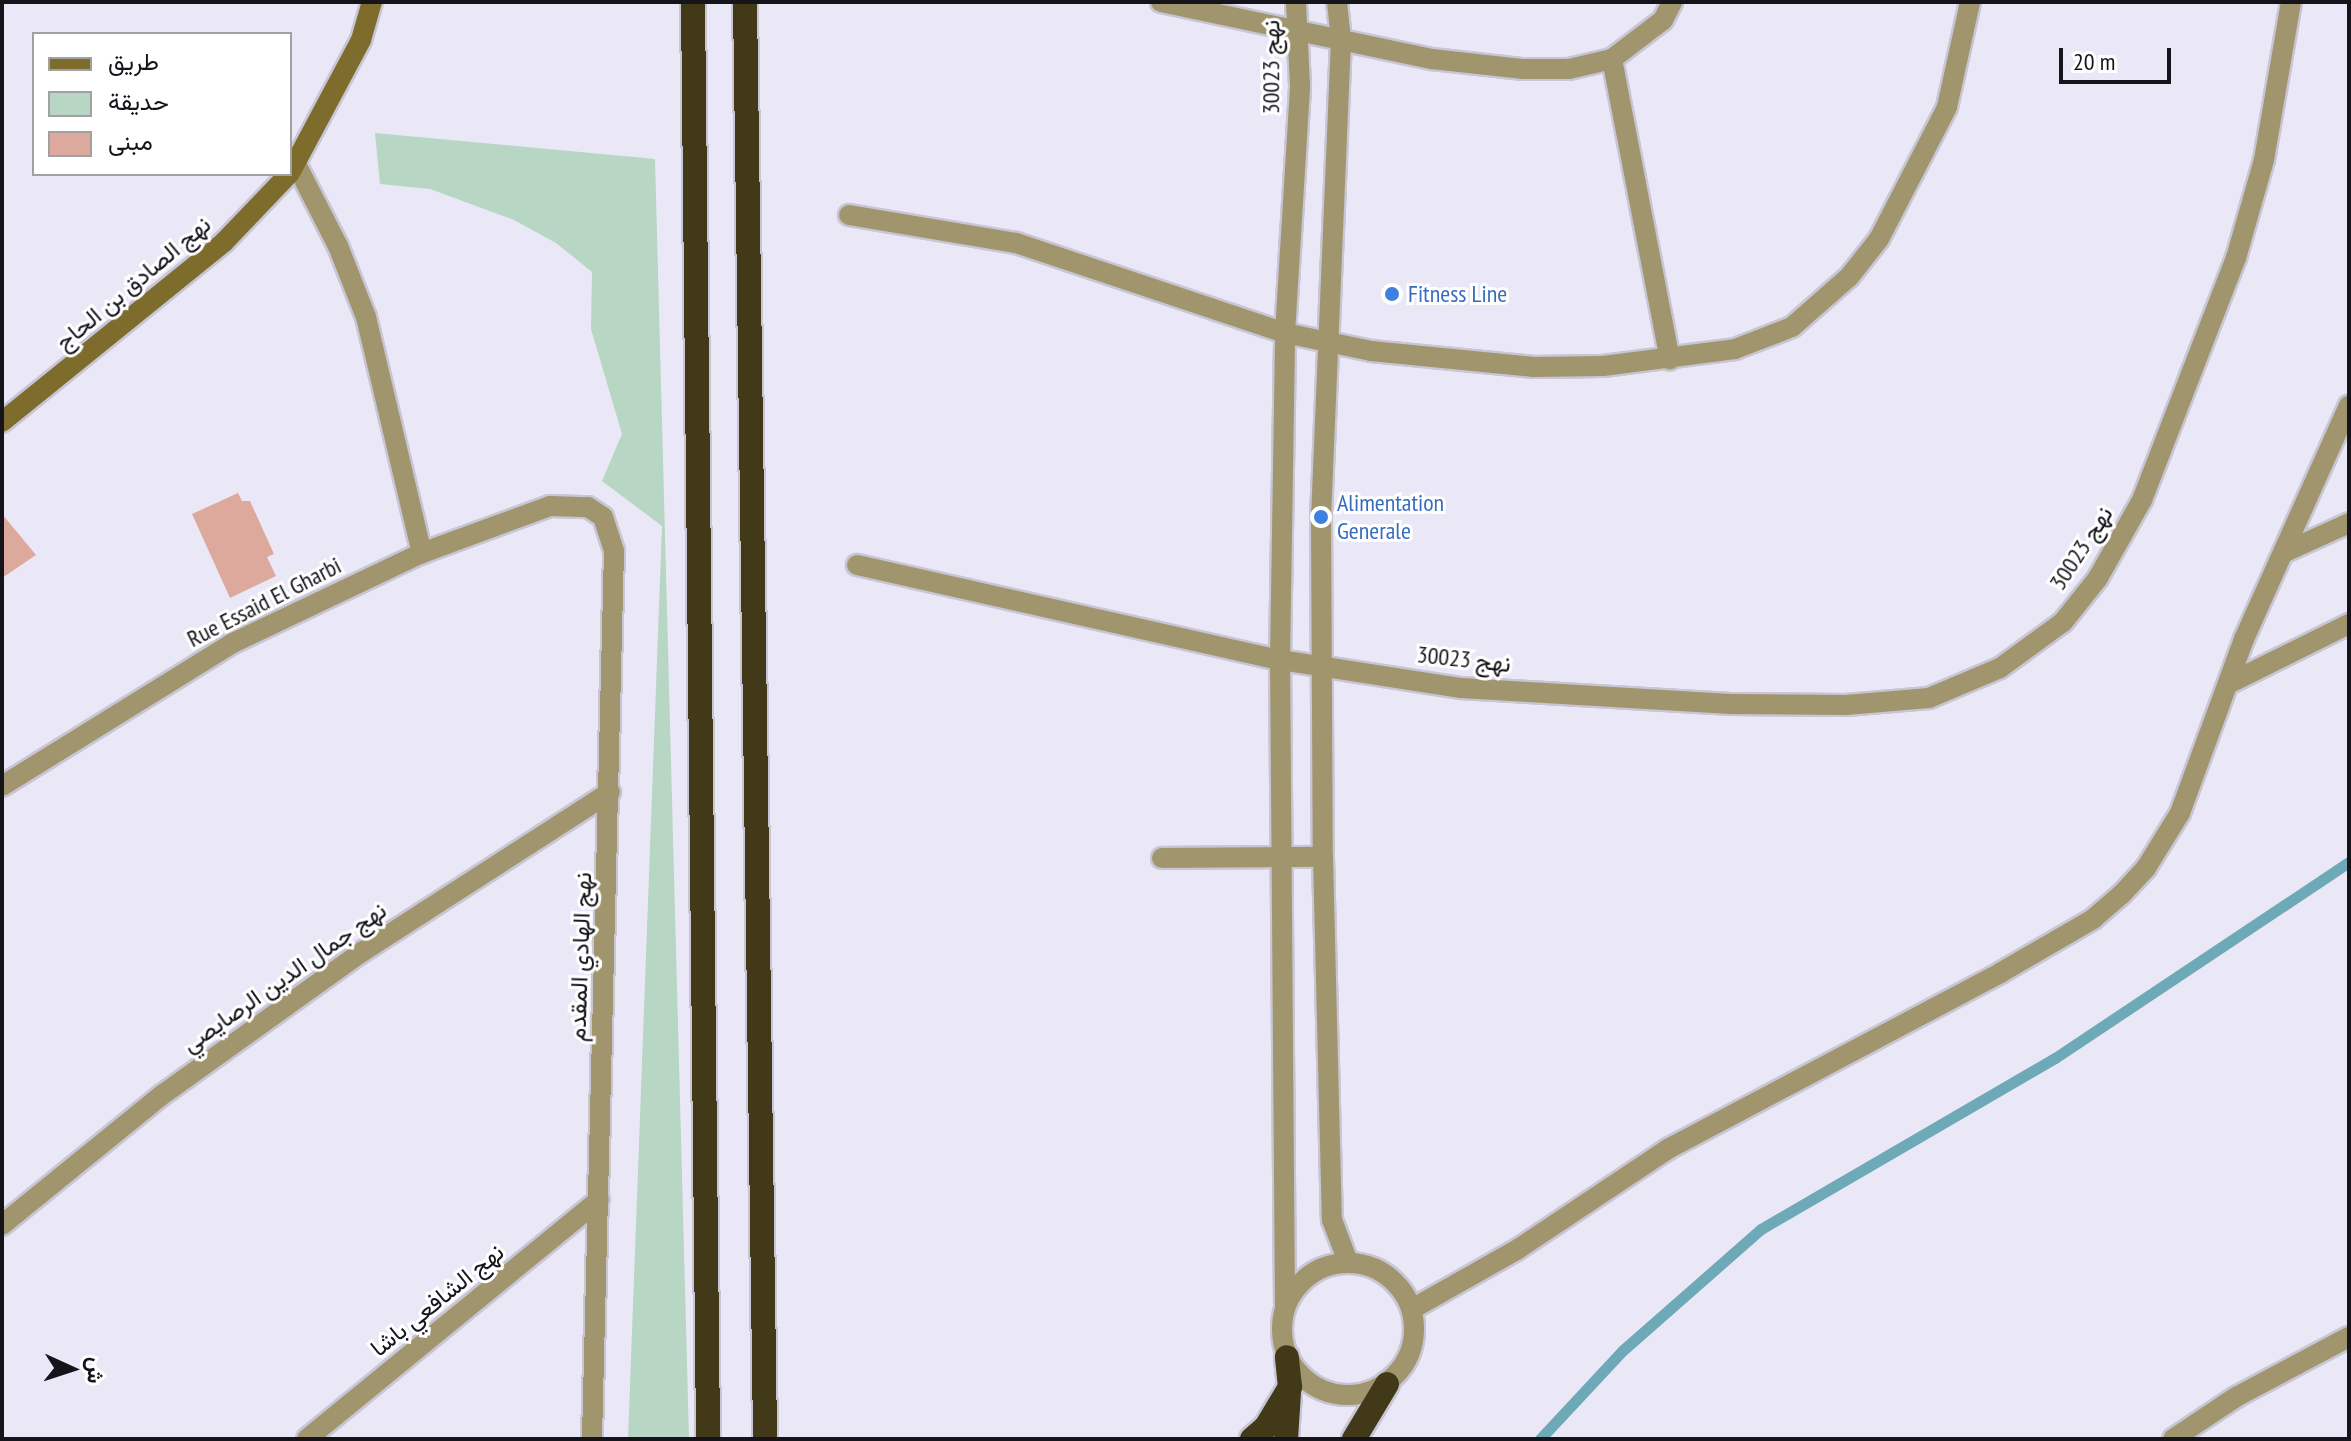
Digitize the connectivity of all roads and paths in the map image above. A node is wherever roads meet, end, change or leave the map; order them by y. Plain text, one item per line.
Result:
1 (372, 2) edge
2 (693, 2) edge
3 (745, 2) edge
4 (1161, 2) edge
5 (1296, 2) edge
6 (1337, 2) edge
7 (1672, 2) edge
8 (1970, 2) edge
9 (2291, 2) edge
10 (1300, 31) junction
11 (1341, 40) junction
12 (1612, 59) junction
13 (292, 171) edge
14 (287, 176) edge
15 (849, 215) dead end
16 (1285, 333) junction
17 (1328, 343) junction
18 (1670, 359) junction
19 (2349, 405) edge
20 (2, 422) edge
21 (568, 503) joint
22 (2349, 523) edge
23 (422, 553) junction
24 (2283, 553) junction
25 (857, 565) dead end
26 (2349, 624) edge
27 (1280, 660) junction
28 (1324, 668) junction
29 (2230, 683) junction
30 (2, 786) edge
31 (610, 792) junction
32 (1283, 857) junction
33 (1323, 857) junction
34 (1162, 858) dead end
35 (599, 1200) junction
36 (2, 1225) edge
37 (1348, 1262) junction
38 (1285, 1306) junction
39 (1412, 1309) junction
40 (2349, 1337) edge
41 (1287, 1357) junction
42 (1387, 1384) junction
43 (1290, 1387) junction
44 (766, 1434) edge
45 (307, 1439) edge
46 (592, 1439) edge
47 (708, 1439) edge
48 (1252, 1439) edge
49 (1286, 1439) edge
50 (1354, 1439) edge
51 (2173, 1439) edge

1 - 13 street, نهج الصادق بن الحاج
2 - 47 highway
3 - 44 highway
4 - 10 street
5 - 10 street, نهج 30023
6 - 11 street
7 - 12 street
8 - 18 street
9 - 28 street, نهج 30023
10 - 11 street
10 - 16 street, نهج 30023
11 - 12 street
11 - 17 street
12 - 18 street
13 - 23 street
14 - 20 street, نهج الصادق بن الحاج
15 - 16 street
16 - 17 street
16 - 27 street, نهج 30023
17 - 18 street
17 - 28 street
19 - 24 street
21 - 23 street, Rue Essaid El Gharbi
21 - 31 street, نهج الهادي المقدم
22 - 24 street
23 - 30 street, Rue Essaid El Gharbi
24 - 29 street
25 - 27 street, نهج 30023
26 - 29 street
27 - 28 street, نهج 30023
27 - 32 street, نهج 30023
28 - 33 street
29 - 39 street
31 - 35 street, نهج الهادي المقدم
31 - 36 street, نهج جمال الدين الرصايصي
32 - 33 street
32 - 34 street
32 - 38 street, نهج 30023
33 - 37 street
35 - 45 street, نهج الشافعي باشا
35 - 46 street, نهج الهادي المقدم
37 - 38 street
37 - 39 street
38 - 41 street
39 - 42 street
40 - 51 street
41 - 42 street
41 - 43 highway
42 - 50 highway
43 - 48 highway
43 - 49 highway

